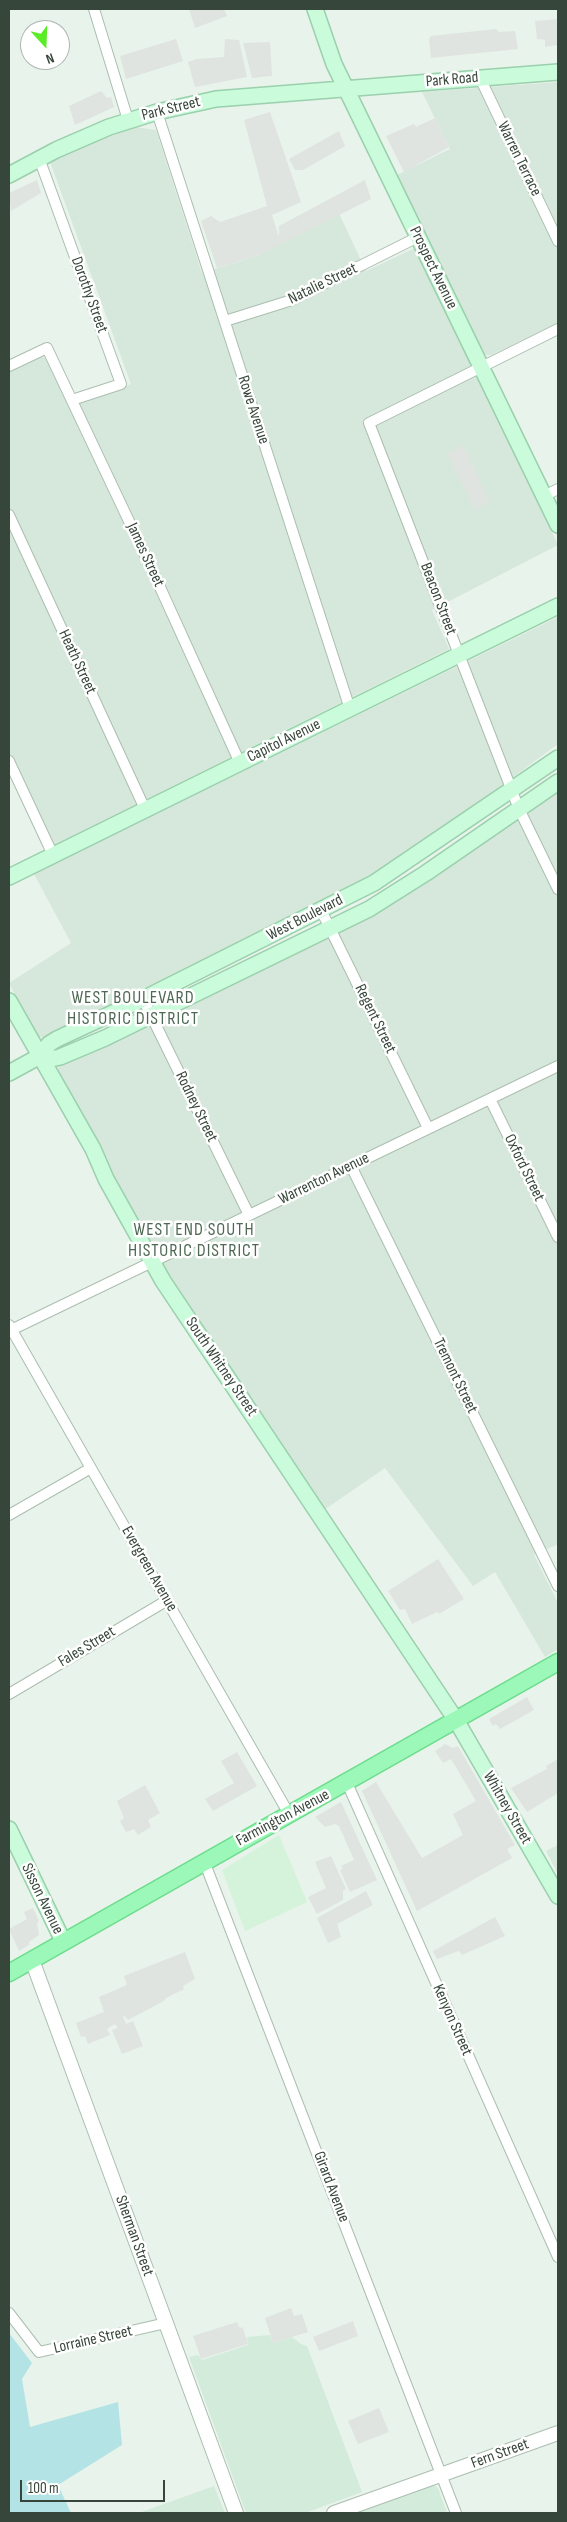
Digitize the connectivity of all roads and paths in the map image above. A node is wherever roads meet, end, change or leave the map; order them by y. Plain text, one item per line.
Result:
1 (94, 9) edge
2 (315, 9) edge
3 (558, 72) edge
4 (480, 78) junction
5 (346, 87) junction
6 (157, 112) junction
7 (128, 120) junction
8 (39, 158) junction
9 (9, 175) edge
10 (418, 237) junction
11 (558, 241) edge
12 (225, 322) junction
13 (558, 329) edge
14 (9, 366) edge
15 (481, 366) junction
16 (72, 400) junction
17 (558, 489) edge
18 (544, 496) junction
19 (9, 516) edge
20 (558, 525) edge
21 (558, 606) edge
22 (460, 655) junction
23 (350, 709) junction
24 (558, 758) edge
25 (9, 761) edge
26 (240, 763) junction
27 (558, 782) edge
28 (511, 790) junction
29 (145, 809) junction
30 (519, 809) junction
31 (53, 855) junction
32 (415, 856) junction
33 (426, 873) junction
34 (9, 877) edge
35 (558, 889) edge
36 (321, 910) junction
37 (330, 928) junction
38 (144, 999) junction
39 (9, 1000) edge
40 (151, 1015) junction
41 (40, 1056) junction
42 (558, 1066) edge
43 (9, 1073) edge
44 (490, 1099) junction
45 (428, 1128) junction
46 (351, 1166) junction
47 (249, 1215) junction
48 (558, 1237) edge
49 (152, 1262) junction
50 (10, 1328) edge
51 (92, 1468) junction
52 (9, 1515) edge
53 (558, 1586) edge
54 (166, 1601) junction
55 (558, 1662) edge
56 (9, 1694) edge
57 (456, 1720) junction
58 (347, 1783) junction
59 (289, 1814) junction
60 (9, 1829) edge
61 (204, 1861) junction
62 (558, 1896) edge
63 (63, 1941) junction
64 (32, 1960) junction
65 (9, 1973) edge
66 (558, 2257) edge
67 (9, 2313) edge
68 (166, 2323) junction
69 (558, 2433) edge
70 (441, 2475) junction
71 (236, 2513) edge
72 (334, 2513) edge
73 (456, 2513) edge

1 - 7 street
2 - 5 main road, Prospect Avenue
3 - 4 main road, Park Road
4 - 5 main road, Park Road
4 - 11 street, Warren Terrace
5 - 6 main road, Park Street
5 - 10 main road, Prospect Avenue
6 - 7 main road, Park Street
6 - 12 street, Rowe Avenue
7 - 8 main road, Park Street
8 - 9 main road, Park Street
8 - 16 street, Dorothy Street
10 - 12 street, Natalie Street
10 - 15 main road, Prospect Avenue
12 - 23 street, Rowe Avenue
13 - 15 street
14 - 16 street, James Street
15 - 18 main road, Prospect Avenue
15 - 22 street, Beacon Street
16 - 26 street, James Street
17 - 18 street
18 - 20 main road, Prospect Avenue
19 - 29 street, Heath Street
21 - 22 main road, Capitol Avenue
22 - 23 main road, Capitol Avenue
22 - 28 street, Beacon Street
23 - 26 main road, Capitol Avenue
24 - 28 main road, West Boulevard
25 - 31 street
26 - 29 main road, Capitol Avenue
27 - 30 main road, West Boulevard
28 - 30 street, Beacon Street
28 - 32 main road, West Boulevard
29 - 31 main road, Capitol Avenue
30 - 33 main road, West Boulevard
30 - 35 street, Beacon Street
31 - 34 main road, Capitol Avenue
32 - 33 main road
32 - 36 main road, West Boulevard
33 - 37 main road, West Boulevard
36 - 37 street, Regent Street
36 - 38 main road, West Boulevard
37 - 40 main road, West Boulevard
37 - 45 street, Regent Street
38 - 40 street, Rodney Street
38 - 41 main road, West Boulevard
39 - 41 main road, South Whitney Street
40 - 41 main road, West Boulevard
40 - 47 street, Rodney Street
41 - 43 main road, West Boulevard
41 - 49 main road, South Whitney Street
42 - 44 street, Warrenton Avenue
44 - 45 street, Warrenton Avenue
44 - 48 street, Oxford Street
45 - 46 street, Warrenton Avenue
46 - 47 street, Warrenton Avenue
46 - 53 street, Tremont Street
47 - 49 street, Warrenton Avenue
49 - 50 street, Warrenton Avenue
49 - 57 main road, South Whitney Street
50 - 51 street, Evergreen Avenue
51 - 52 street
51 - 54 street, Evergreen Avenue
54 - 56 street, Fales Street
54 - 59 street, Evergreen Avenue
55 - 57 main road, Farmington Avenue
57 - 58 main road, Farmington Avenue
57 - 62 main road, Whitney Street
58 - 59 main road, Farmington Avenue
58 - 66 street, Kenyon Street
59 - 61 main road, Farmington Avenue
60 - 63 main road, Sisson Avenue
61 - 63 main road, Farmington Avenue
61 - 70 street, Girard Avenue
63 - 64 main road, Farmington Avenue
64 - 65 main road, Farmington Avenue
64 - 68 street, Sherman Street
67 - 68 street, Lorraine Street
68 - 71 street, Sherman Street
69 - 70 street, Fern Street
70 - 72 street
70 - 73 street, Girard Avenue

